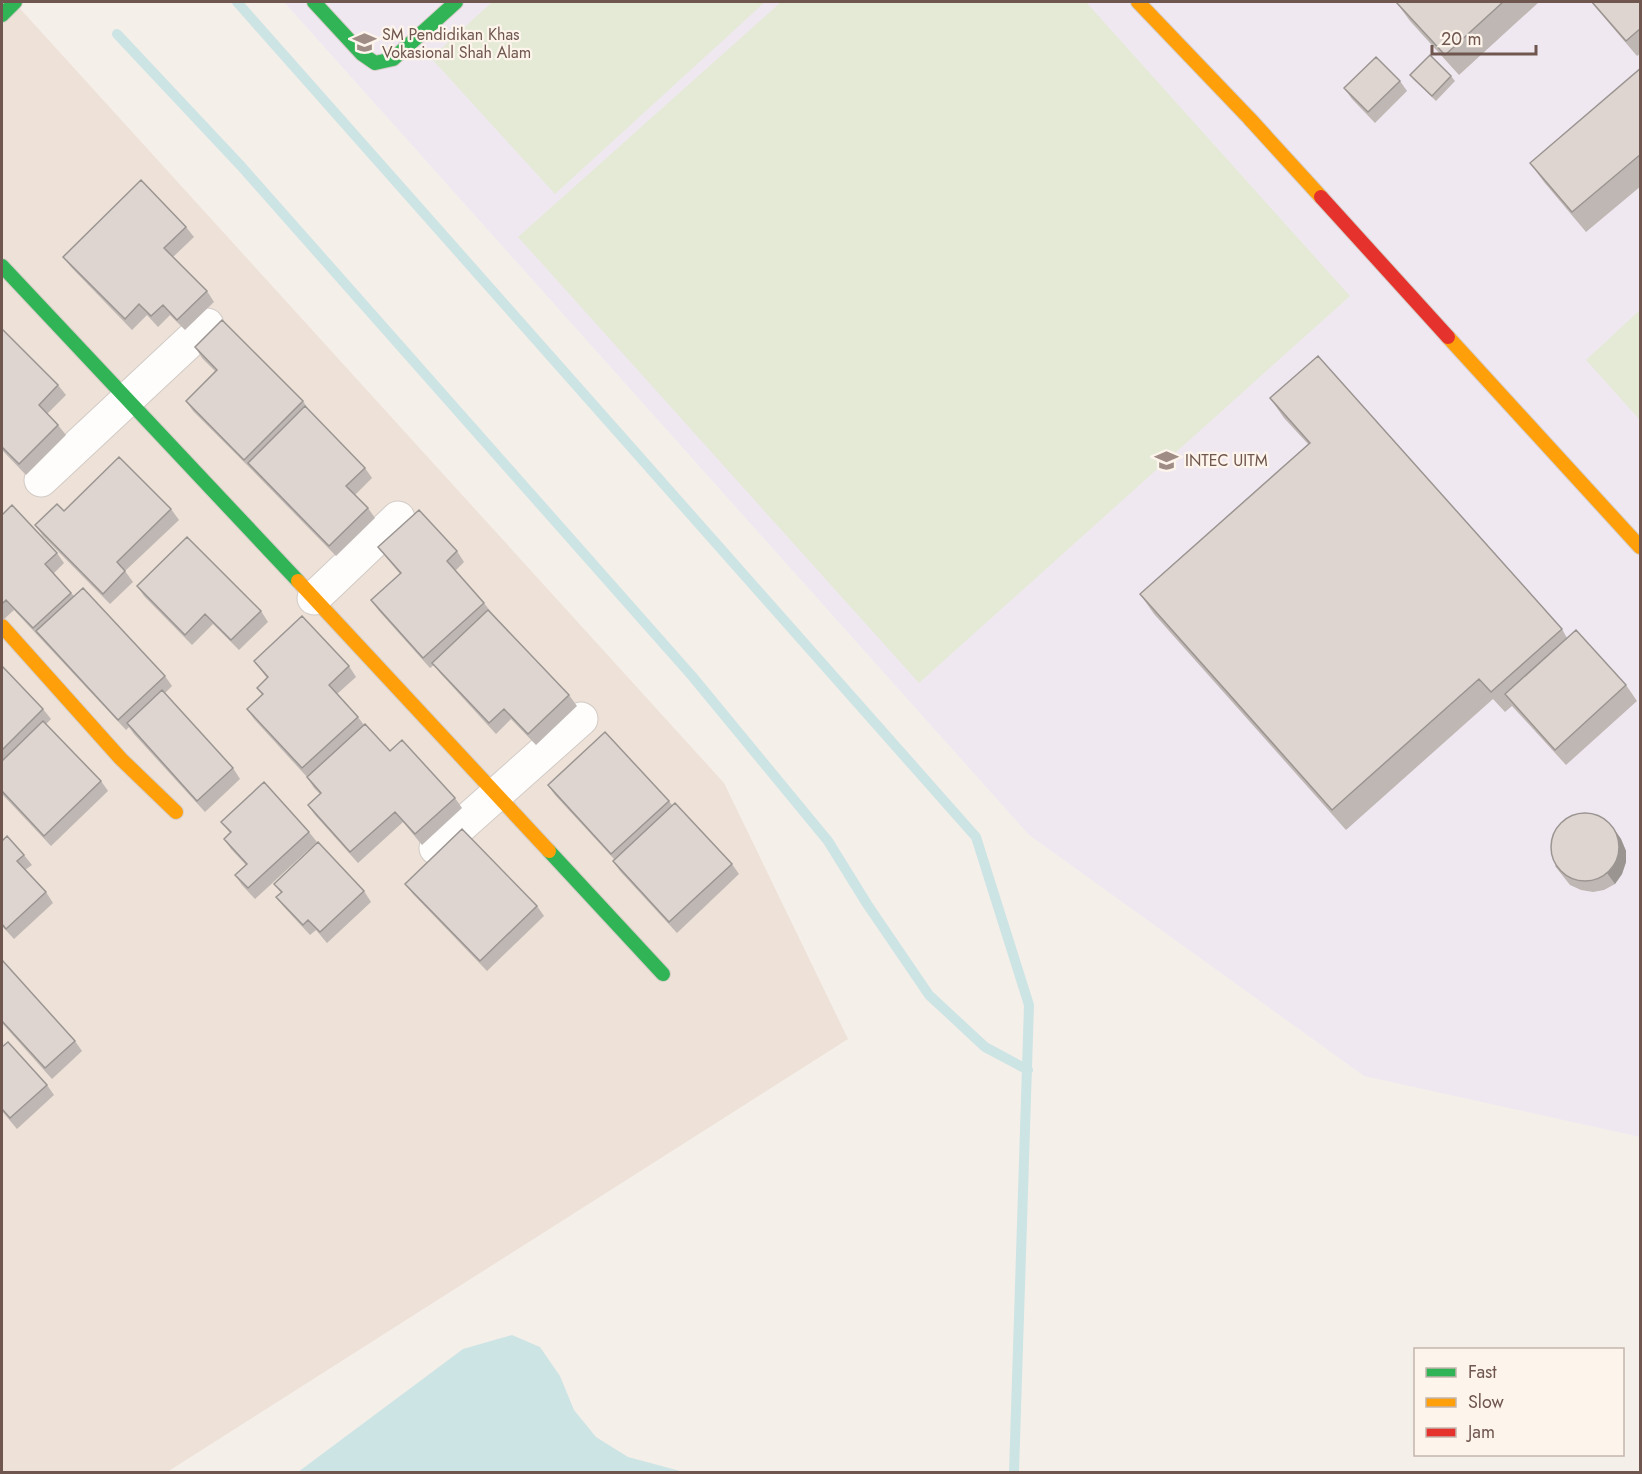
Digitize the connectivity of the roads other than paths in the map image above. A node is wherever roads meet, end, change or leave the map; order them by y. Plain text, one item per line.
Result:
1 (15, 2) edge
2 (314, 2) edge
3 (456, 2) edge
4 (1138, 2) edge
5 (2, 15) edge
6 (2, 266) edge
7 (207, 325) dead end
8 (127, 398) junction
9 (41, 480) dead end
10 (398, 518) dead end
11 (1641, 547) edge
12 (314, 598) junction
13 (2, 626) edge
14 (580, 719) dead end
15 (497, 794) junction
16 (176, 812) dead end
17 (435, 848) dead end
18 (663, 974) dead end

1 - 5 street
2 - 3 street
4 - 11 street
6 - 8 street
7 - 8 street
8 - 9 street
8 - 12 street
10 - 12 street
12 - 15 street
13 - 16 street
14 - 15 street
15 - 17 street
15 - 18 street

